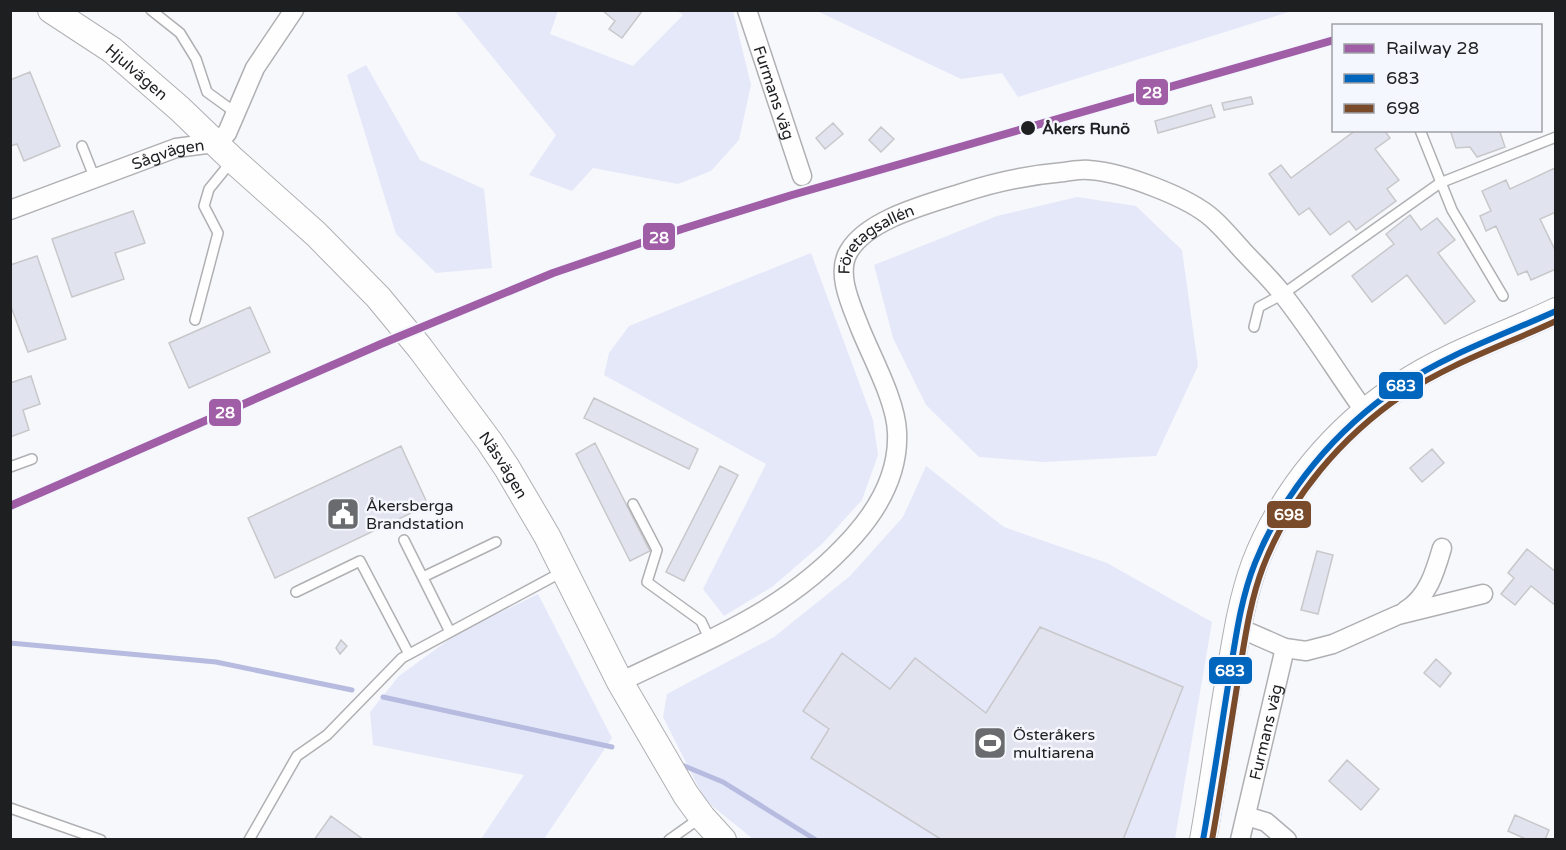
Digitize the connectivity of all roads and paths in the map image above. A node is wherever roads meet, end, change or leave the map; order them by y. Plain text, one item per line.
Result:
1 (51, 10) edge
2 (151, 10) edge
3 (294, 10) edge
4 (747, 10) edge
5 (236, 113) junction
6 (1421, 132) edge
7 (1556, 137) edge
8 (214, 142) junction
9 (82, 146) dead end
10 (233, 160) junction
11 (802, 176) dead end
12 (95, 180) junction
13 (1440, 183) junction
14 (10, 210) edge
15 (1283, 294) junction
16 (1503, 296) dead end
17 (1556, 312) edge
18 (195, 320) dead end
19 (1254, 327) dead end
20 (1365, 412) junction
21 (32, 459) dead end
22 (10, 467) edge
23 (633, 504) dead end
24 (404, 540) dead end
25 (496, 542) dead end
26 (1442, 548) dead end
27 (564, 571) junction
28 (423, 577) junction
29 (296, 592) dead end
30 (1483, 594) dead end
31 (1398, 615) junction
32 (1237, 627) junction
33 (450, 632) junction
34 (710, 640) junction
35 (1285, 648) junction
36 (409, 654) junction
37 (620, 682) junction
38 (10, 808) edge
39 (1246, 816) junction
40 (702, 817) junction
41 (101, 840) edge
42 (249, 840) edge
43 (669, 840) edge
44 (723, 840) edge
45 (1203, 840) edge
46 (1240, 840) edge
47 (1287, 840) edge

1 - 8 street, Hjulvägen
2 - 5 lane
3 - 5 street, Sågvägen
4 - 11 street, Furmans väg
5 - 8 street, Sågvägen
6 - 13 lane
7 - 13 lane
8 - 10 street, Näsvägen
8 - 12 street, Sågvägen
9 - 12 lane
10 - 18 lane
10 - 27 street, Näsvägen
12 - 14 street, Sågvägen
13 - 15 lane
13 - 16 lane
15 - 19 lane
15 - 20 street, Företagsallén
15 - 34 street, Företagsallén
17 - 20 street
20 - 32 street
21 - 22 lane
23 - 34 lane
24 - 28 lane
25 - 28 lane
26 - 31 street
27 - 33 lane
27 - 37 street, Näsvägen
28 - 33 lane
29 - 36 lane
30 - 31 street
31 - 35 street
32 - 35 street
32 - 45 street
33 - 36 lane
34 - 37 street, Företagsallén
35 - 39 street, Furmans väg
36 - 42 lane
37 - 40 street, Näsvägen
38 - 41 lane
39 - 46 street, Furmans väg
39 - 47 street
40 - 43 lane
40 - 44 street, Näsvägen

